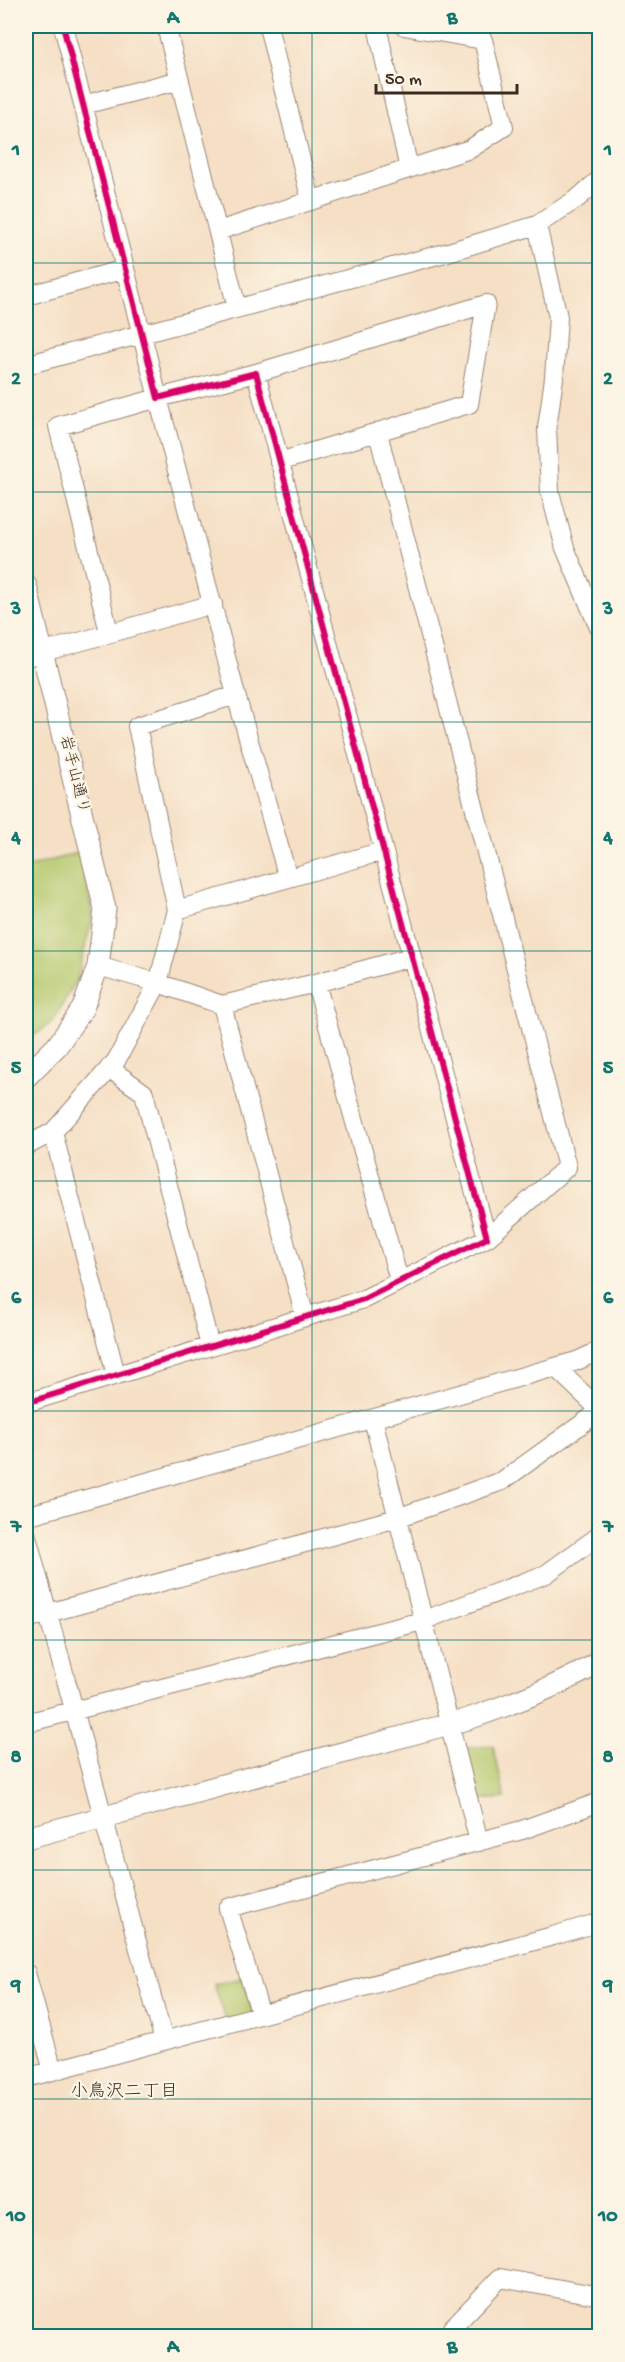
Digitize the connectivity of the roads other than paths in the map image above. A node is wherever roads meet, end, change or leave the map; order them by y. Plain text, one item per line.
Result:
1 (63, 26) edge
2 (166, 26) edge
3 (268, 26) edge
4 (377, 26) edge
5 (404, 26) edge
6 (180, 80) junction
7 (83, 105) junction
8 (409, 169) junction
9 (600, 179) edge
10 (311, 201) junction
11 (537, 225) junction
12 (218, 231) junction
13 (125, 269) junction
14 (26, 296) edge
15 (237, 308) junction
16 (141, 333) junction
17 (26, 365) edge
18 (256, 373) junction
19 (158, 398) junction
20 (378, 433) junction
21 (279, 462) junction
22 (26, 586) edge
23 (213, 604) junction
24 (600, 630) edge
25 (109, 632) junction
26 (34, 655) edge
27 (237, 695) junction
28 (383, 851) junction
29 (288, 878) junction
30 (177, 910) junction
31 (411, 957) junction
32 (98, 966) junction
33 (158, 983) junction
34 (316, 983) junction
35 (222, 1005) junction
36 (109, 1068) junction
37 (26, 1077) edge
38 (53, 1132) junction
39 (26, 1146) edge
40 (488, 1238) junction
41 (399, 1280) junction
42 (305, 1317) junction
43 (210, 1346) junction
44 (600, 1350) edge
45 (555, 1367) junction
46 (116, 1375) junction
47 (26, 1401) edge
48 (600, 1411) edge
49 (373, 1419) junction
50 (26, 1516) edge
51 (397, 1518) junction
52 (26, 1533) edge
53 (600, 1535) edge
54 (47, 1613) junction
55 (26, 1619) edge
56 (422, 1621) junction
57 (600, 1662) edge
58 (73, 1709) junction
59 (26, 1723) edge
60 (450, 1724) junction
61 (599, 1806) edge
62 (102, 1819) junction
63 (26, 1838) edge
64 (479, 1842) junction
65 (600, 1922) edge
66 (26, 1973) edge
67 (261, 2015) junction
68 (164, 2041) junction
69 (52, 2071) junction
70 (26, 2078) edge
71 (600, 2296) edge
72 (450, 2337) edge

1 - 7 street
2 - 6 street
3 - 10 street
4 - 8 street
5 - 8 street
6 - 7 street
6 - 12 street
7 - 13 street
8 - 10 street
9 - 11 street
10 - 12 street
11 - 15 street
11 - 24 street
12 - 15 street
13 - 14 street
13 - 16 street
15 - 16 street
16 - 17 street
16 - 19 street
18 - 19 street
18 - 20 street
18 - 21 street
19 - 23 street
19 - 25 street
20 - 21 street
20 - 40 street
21 - 28 street
22 - 26 street, 岩手山通り
23 - 25 street
23 - 27 street
25 - 26 street
26 - 32 street, 岩手山通り
27 - 29 street
27 - 30 street
28 - 29 street
28 - 31 street
29 - 30 street
30 - 33 street
31 - 34 street
31 - 40 street
32 - 33 street
32 - 37 street, 岩手山通り
33 - 35 street
33 - 36 street
34 - 35 street
34 - 41 street
35 - 42 street
36 - 38 street
36 - 43 street
38 - 39 street
38 - 46 street
40 - 41 street
41 - 42 street
42 - 43 street
43 - 46 street
44 - 45 street
45 - 48 street
45 - 49 street
46 - 47 street
48 - 51 street
49 - 50 street
49 - 51 street
51 - 54 street
51 - 56 street
52 - 54 street
53 - 56 street
54 - 55 street
54 - 58 street
56 - 58 street
56 - 60 street
57 - 60 street
58 - 59 street
58 - 62 street
60 - 62 street
60 - 64 street
61 - 64 street
62 - 63 street
62 - 68 street
64 - 67 street
65 - 67 street
66 - 69 street
67 - 68 street
68 - 69 street
69 - 70 street
71 - 72 street

